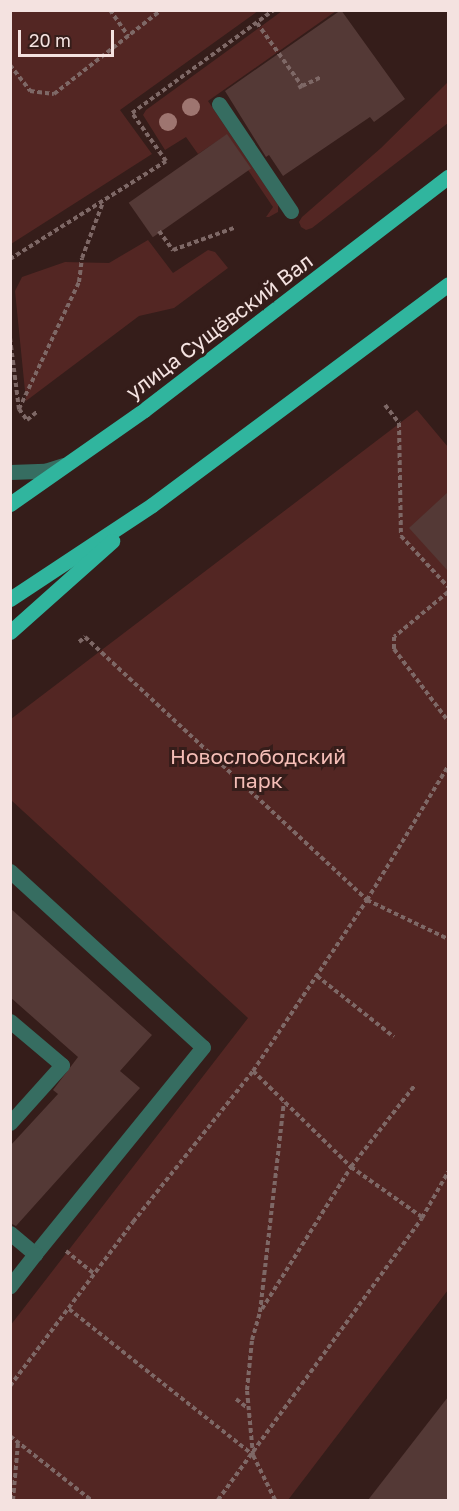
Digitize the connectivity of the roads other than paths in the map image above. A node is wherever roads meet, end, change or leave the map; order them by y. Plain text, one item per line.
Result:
1 (219, 104) dead end
2 (448, 177) edge
3 (291, 211) dead end
4 (448, 284) edge
5 (76, 458) junction
6 (10, 472) edge
7 (10, 504) edge
8 (152, 504) junction
9 (10, 599) edge
10 (10, 632) edge
11 (10, 871) edge
12 (10, 1021) edge
13 (10, 1123) edge
14 (10, 1233) edge
15 (35, 1254) junction
16 (10, 1286) edge

1 - 3 street
2 - 5 main road, улица Сущёвский Вал
4 - 8 main road
5 - 6 street
5 - 7 main road, улица Сущёвский Вал
8 - 9 main road
8 - 10 main road
11 - 15 street
12 - 13 street
14 - 15 street
15 - 16 street

